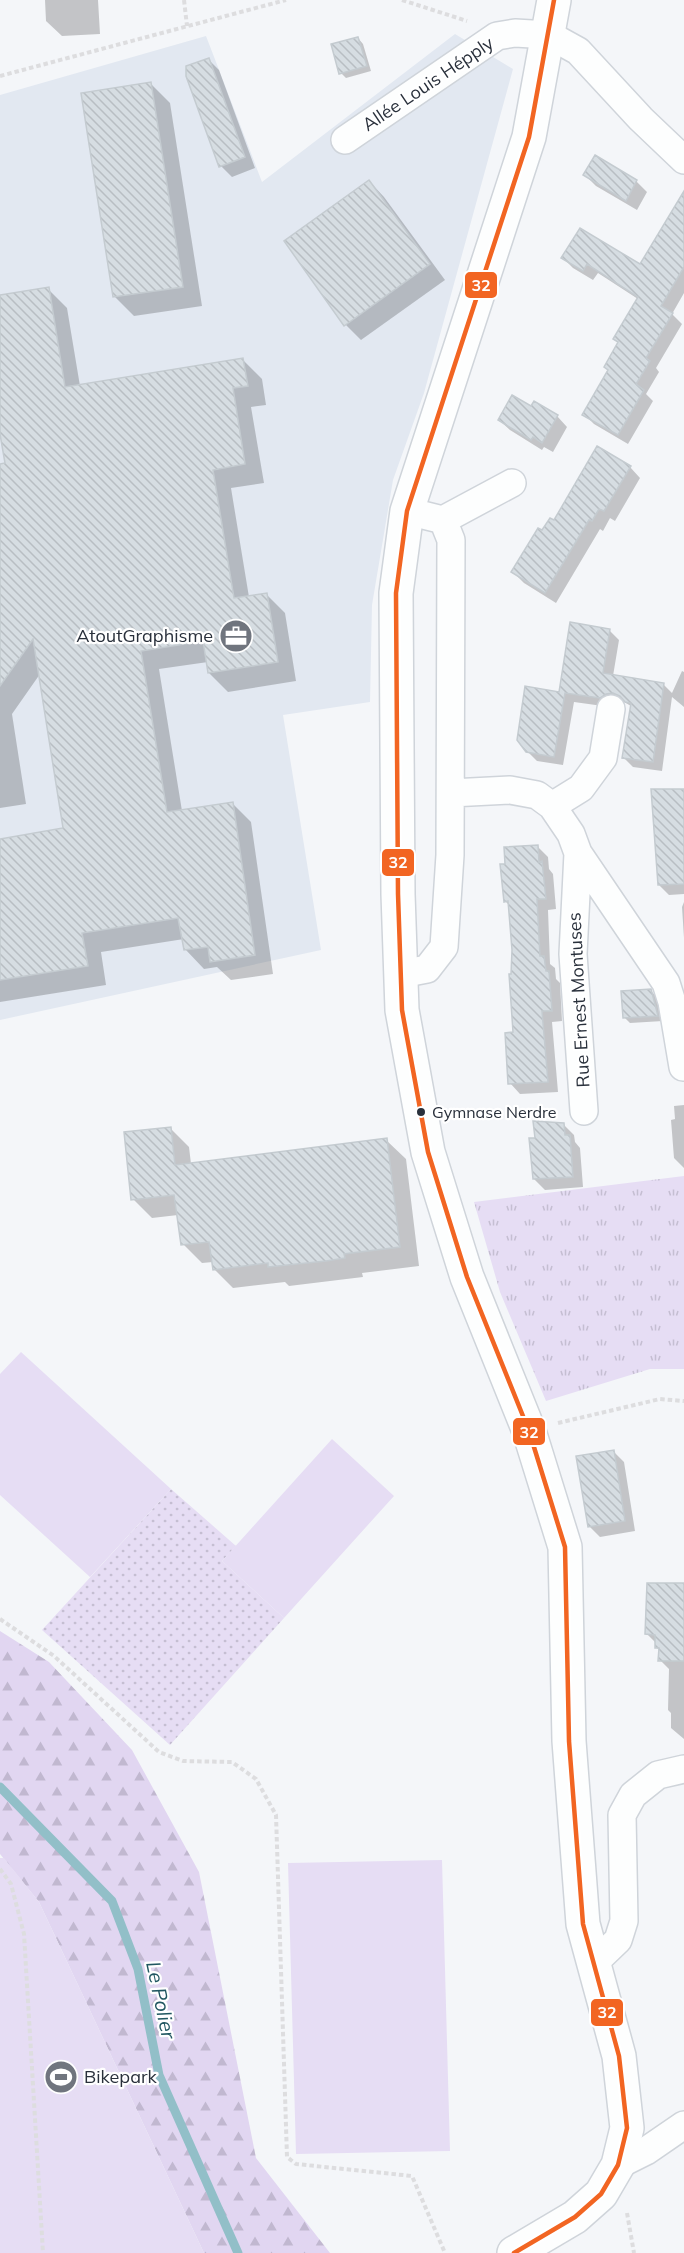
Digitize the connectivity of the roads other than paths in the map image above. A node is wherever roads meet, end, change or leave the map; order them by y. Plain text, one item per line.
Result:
1 (554, 0) edge
2 (549, 35) junction
3 (345, 140) dead end
4 (684, 160) edge
5 (512, 483) dead end
6 (407, 511) junction
7 (443, 520) junction
8 (611, 709) dead end
9 (450, 793) junction
10 (552, 806) junction
11 (578, 853) junction
12 (401, 974) junction
13 (683, 1067) edge
14 (584, 1111) dead end
15 (684, 1769) edge
16 (594, 1963) junction
17 (684, 2125) edge
18 (618, 2165) junction
19 (514, 2253) edge

1 - 2 street
2 - 3 street, Allée Louis Hépply
2 - 4 street
2 - 6 street
5 - 7 street
6 - 7 street
6 - 12 street
7 - 9 street
8 - 10 street
9 - 10 street, Rue Ernest Montuses
9 - 12 street
10 - 11 street, Rue Ernest Montuses
11 - 13 street, Rue Ernest Montuses
11 - 14 street, Rue Ernest Montuses
12 - 16 street
15 - 16 street
16 - 18 street
17 - 18 street
18 - 19 street

